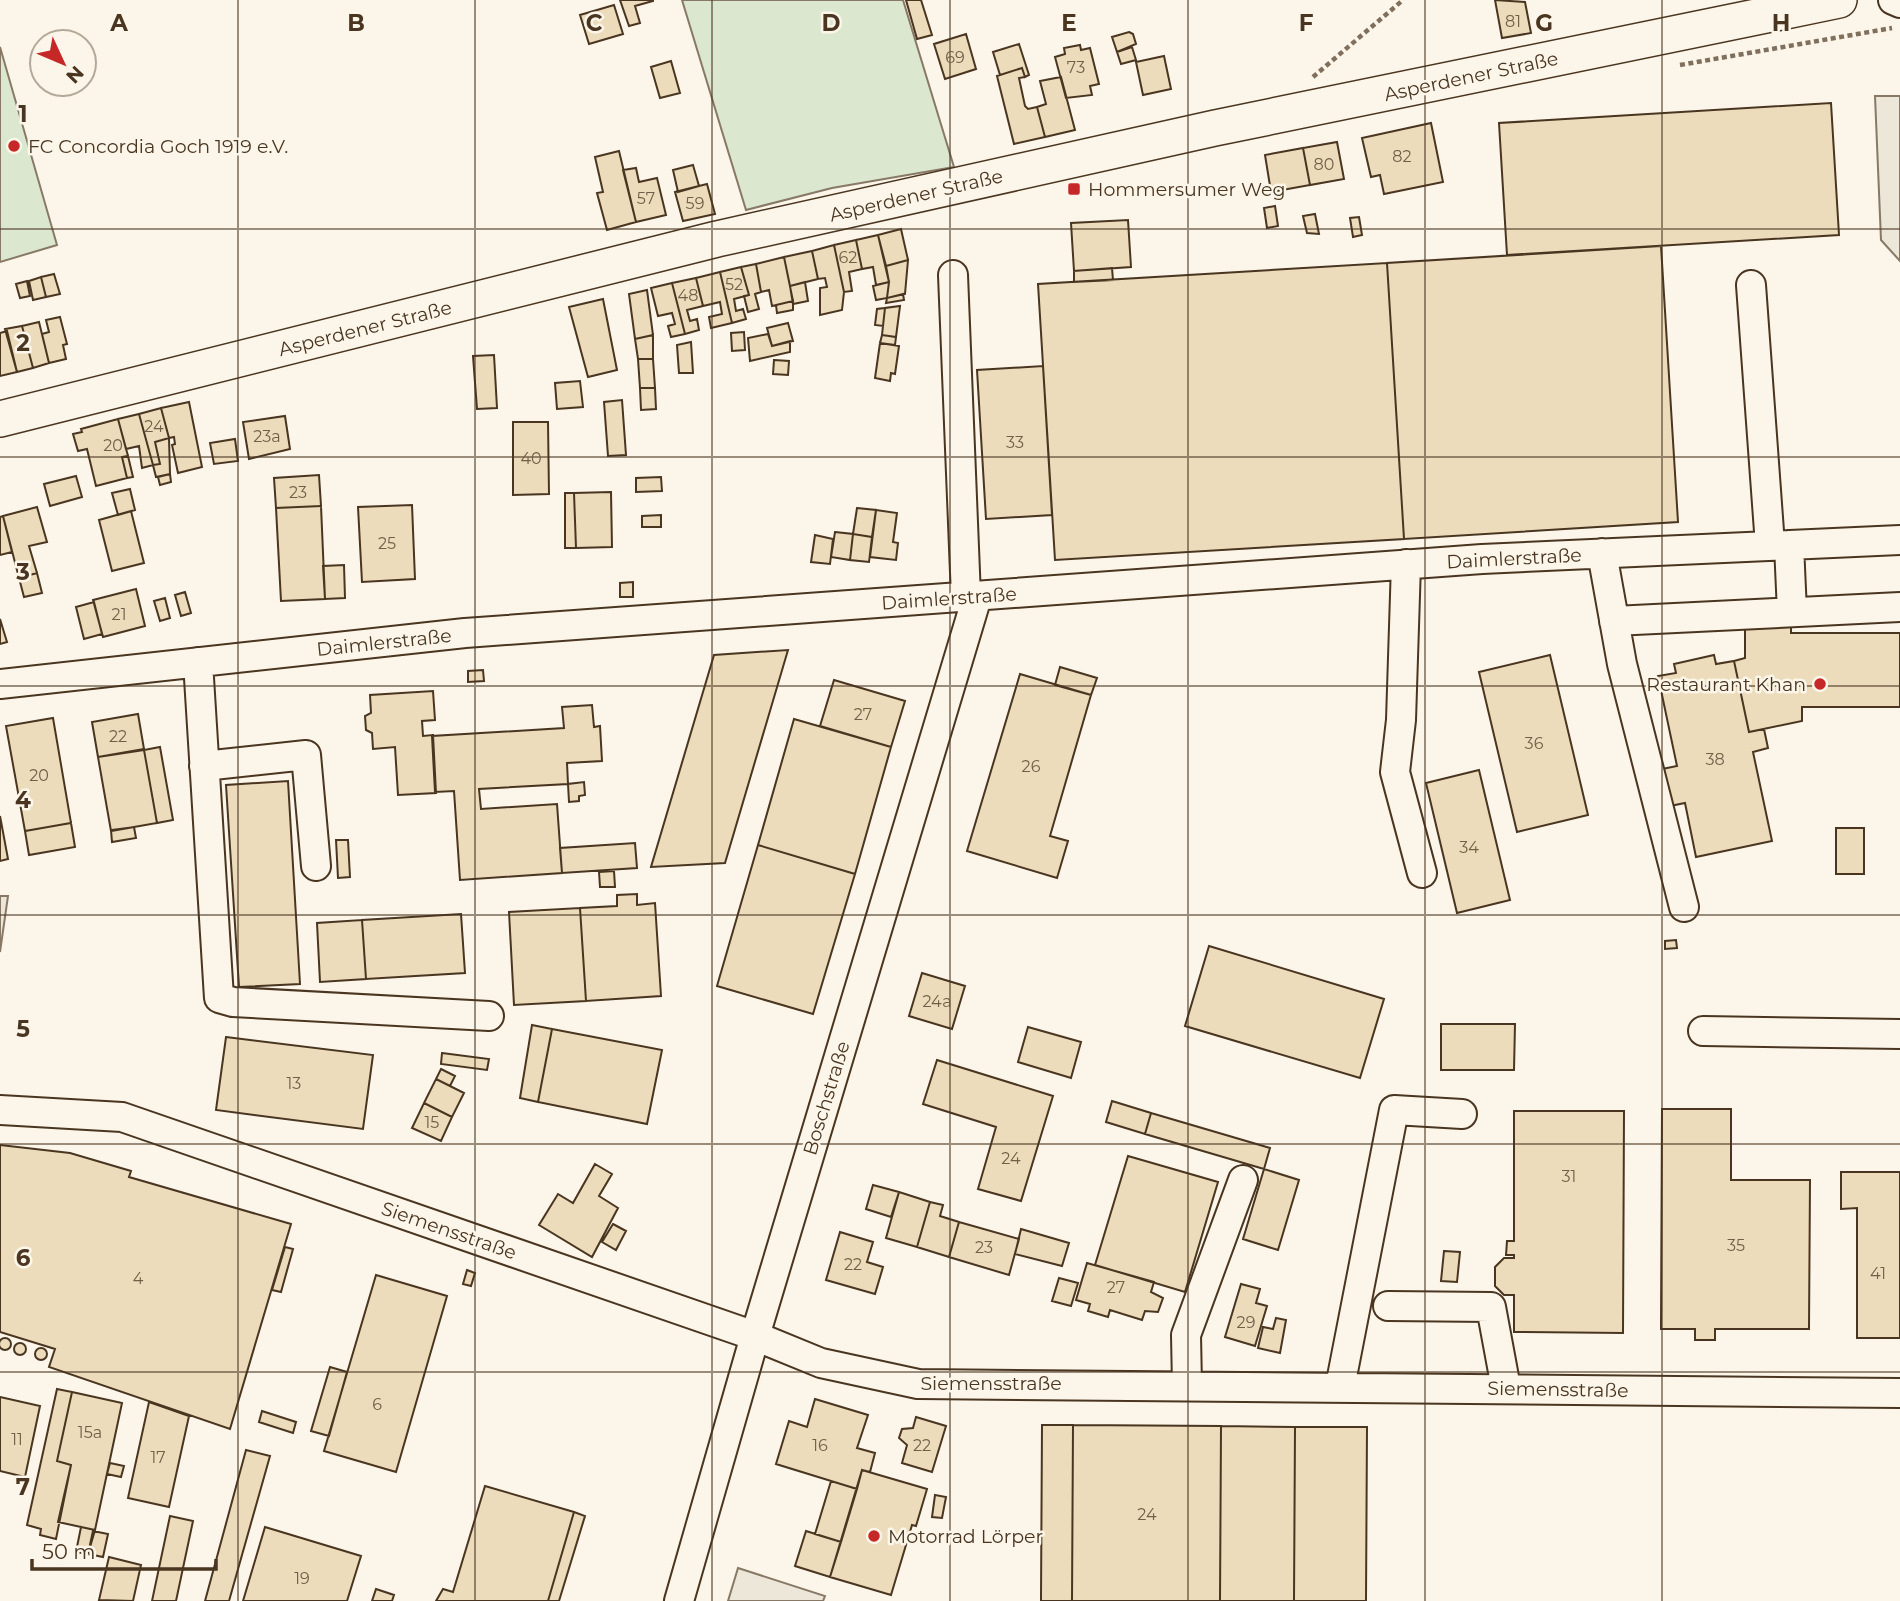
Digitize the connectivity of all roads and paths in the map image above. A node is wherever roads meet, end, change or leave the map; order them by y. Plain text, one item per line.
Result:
1 (1402, 0) edge
2 (1839, 0) edge
3 (1894, 0) edge
4 (1900, 3) edge
5 (1900, 26) edge
6 (1671, 67) dead end
7 (1283, 114) junction
8 (953, 275) dead end
9 (1751, 285) dead end
10 (0, 419) edge
11 (1900, 540) edge
12 (1780, 545) junction
13 (1602, 553) junction
14 (1406, 564) junction
15 (972, 597) junction
16 (1900, 607) edge
17 (1792, 612) junction
18 (1614, 621) junction
19 (198, 662) junction
20 (0, 684) edge
21 (204, 766) junction
22 (316, 866) dead end
23 (1422, 873) dead end
24 (1684, 907) dead end
25 (489, 1016) dead end
26 (1703, 1031) dead end
27 (1900, 1034) edge
28 (0, 1110) edge
29 (1462, 1114) dead end
30 (1243, 1180) dead end
31 (1388, 1306) dead end
32 (755, 1336) junction
33 (1187, 1385) junction
34 (1340, 1387) junction
35 (1506, 1388) junction
36 (1900, 1393) edge
37 (680, 1601) edge

1 - 7 path
2 - 7 main road, Asperdener Straße
3 - 4 street
5 - 6 path
7 - 10 main road, Asperdener Straße
8 - 15 street, Boschstraße
9 - 12 street
11 - 12 street, Daimlerstraße
12 - 13 street, Daimlerstraße
12 - 17 street
13 - 14 street, Daimlerstraße
13 - 18 street
14 - 15 street, Daimlerstraße
14 - 23 street
15 - 19 street, Daimlerstraße
15 - 32 street, Boschstraße
16 - 17 street
17 - 18 street
18 - 24 street
19 - 20 street, Daimlerstraße
19 - 21 street
21 - 22 street
21 - 25 street
26 - 27 street
28 - 32 street, Siemensstraße
29 - 34 street
30 - 33 street
31 - 35 street
32 - 33 street, Siemensstraße
32 - 37 street, Boschstraße
33 - 34 street, Siemensstraße
34 - 35 street, Siemensstraße
35 - 36 street, Siemensstraße

